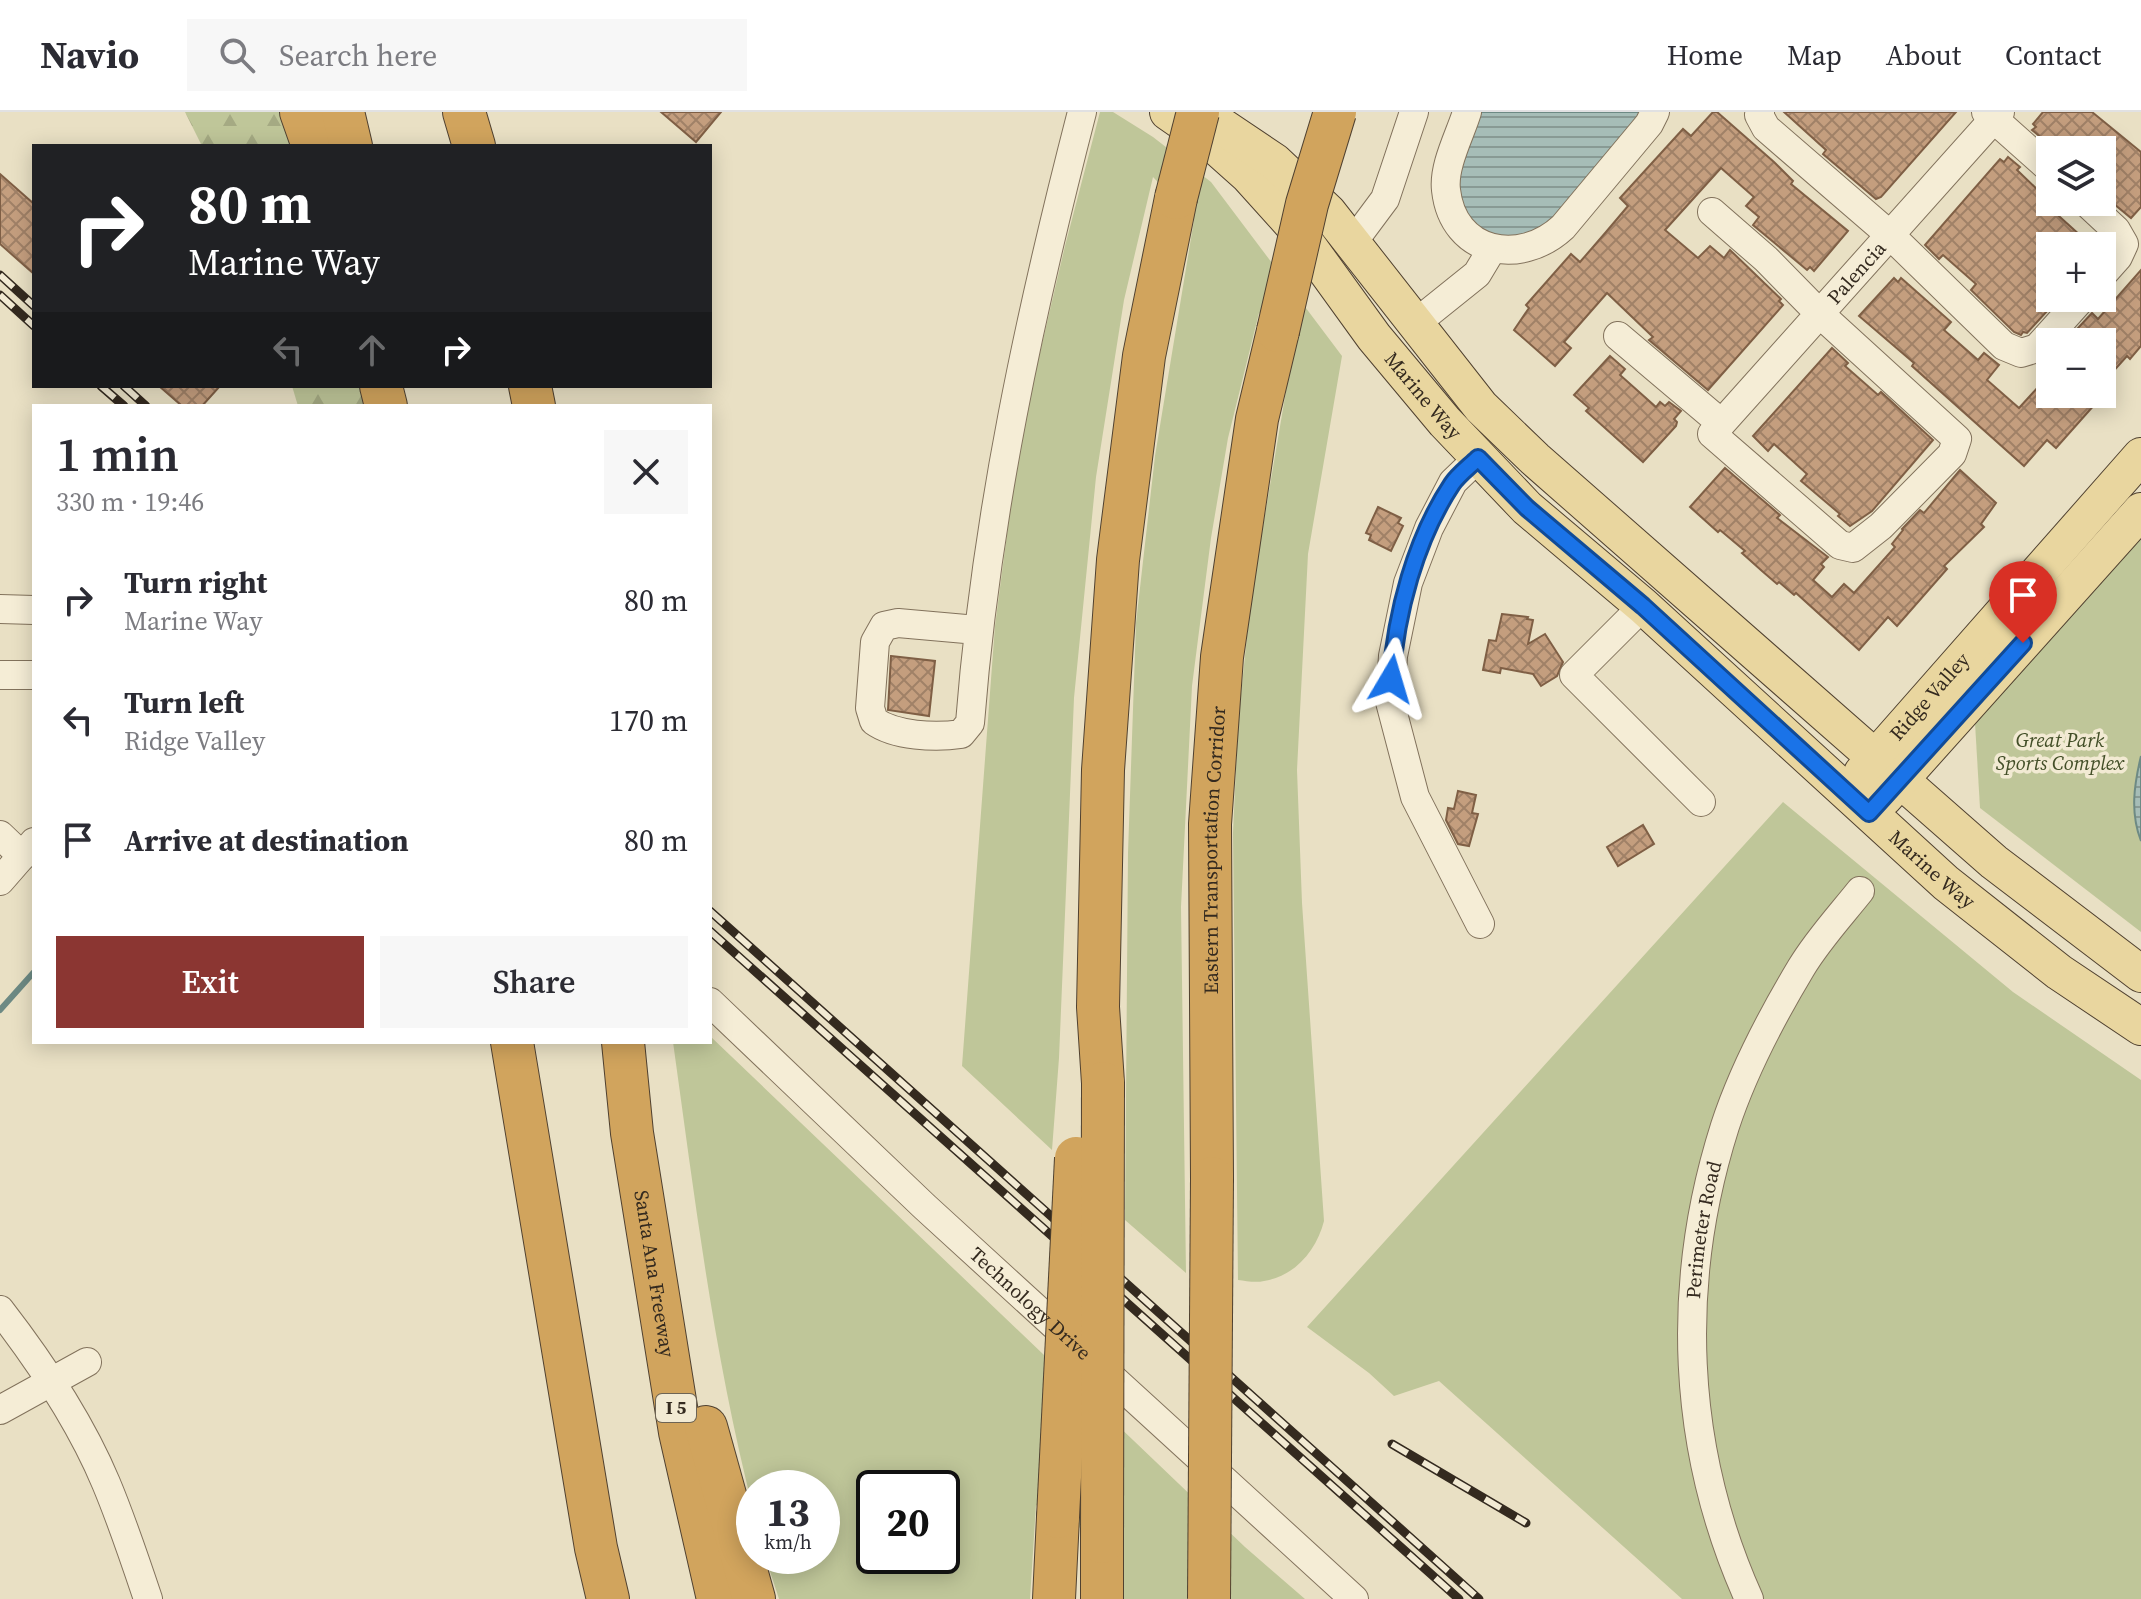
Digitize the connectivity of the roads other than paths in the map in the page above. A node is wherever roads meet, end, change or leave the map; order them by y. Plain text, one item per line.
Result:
1 (301, 112) edge
2 (343, 112) edge
3 (464, 112) edge
4 (1082, 112) edge
5 (1168, 112) edge
6 (1198, 112) edge
7 (1335, 112) edge
8 (1414, 112) edge
9 (1467, 112) edge
10 (1655, 112) edge
11 (1760, 112) edge
12 (1994, 114) edge
13 (312, 144) edge
14 (351, 144) edge
15 (473, 144) edge
16 (2036, 155) edge
17 (1712, 212) dead end
18 (2101, 216) edge
19 (1890, 235) junction
20 (1353, 242) junction
21 (1492, 249) junction
22 (2116, 259) edge
23 (2069, 312) edge
24 (1820, 314) junction
25 (1416, 323) junction
26 (1618, 336) dead end
27 (1717, 429) junction
28 (2141, 456) edge
29 (1478, 458) junction
30 (2141, 511) edge
31 (1643, 606) junction
32 (0, 609) edge
33 (32, 610) edge
34 (977, 630) junction
35 (0, 675) edge
36 (32, 675) edge
37 (1888, 769) junction
38 (1701, 802) dead end
39 (1857, 803) junction
40 (0, 835) edge
41 (28, 849) edge
42 (0, 881) edge
43 (1860, 891) dead end
44 (1480, 924) dead end
45 (2141, 974) edge
46 (712, 1004) edge
47 (2141, 1027) edge
48 (512, 1044) edge
49 (623, 1044) edge
50 (1091, 1078) junction
51 (646, 1214) junction
52 (0, 1310) edge
53 (87, 1362) dead end
54 (51, 1382) junction
55 (1212, 1392) junction
56 (0, 1410) edge
57 (596, 1548) junction
58 (148, 1599) edge
59 (598, 1599) edge
60 (608, 1599) edge
61 (718, 1599) edge
62 (754, 1599) edge
63 (1054, 1599) edge
64 (1102, 1599) edge
65 (1209, 1599) edge
66 (1231, 1599) edge
67 (1354, 1599) edge
68 (1749, 1599) edge

1 - 13 highway
2 - 14 highway
3 - 15 highway
4 - 34 street
5 - 29 main road, Marine Way
6 - 20 main road, Marine Way
6 - 50 highway, bridge
7 - 55 highway, Eastern Transportation Corridor, bridge
8 - 20 street
9 - 21 street
10 - 21 street
11 - 19 street
12 - 16 street
12 - 19 street, Palencia
17 - 24 street
18 - 22 street
19 - 23 street
19 - 24 street, Palencia
20 - 25 main road, Marine Way
21 - 25 street
24 - 27 street, Palencia
24 - 27 street
25 - 37 main road, Marine Way
26 - 27 street
28 - 37 main road, Ridge Valley
29 - 31 main road, Marine Way
29 - 44 street
30 - 37 main road, Ridge Valley
31 - 38 street
31 - 39 main road, Marine Way
32 - 33 street
34 - 34 street
35 - 36 street
37 - 39 main road, Ridge Valley
37 - 45 main road, Marine Way
39 - 47 main road, Marine Way
40 - 41 street
41 - 42 street
43 - 68 street, Perimeter Road
46 - 67 street, Technology Drive
48 - 57 highway
49 - 51 highway, Santa Ana Freeway / I 5
50 - 63 highway, bridge
50 - 64 highway, bridge
51 - 61 highway, Santa Ana Freeway / I 5
51 - 62 highway
52 - 54 street
53 - 54 street
54 - 56 street
54 - 58 street
55 - 65 highway, Eastern Transportation Corridor, bridge
55 - 66 highway, bridge
57 - 59 highway
57 - 60 highway

